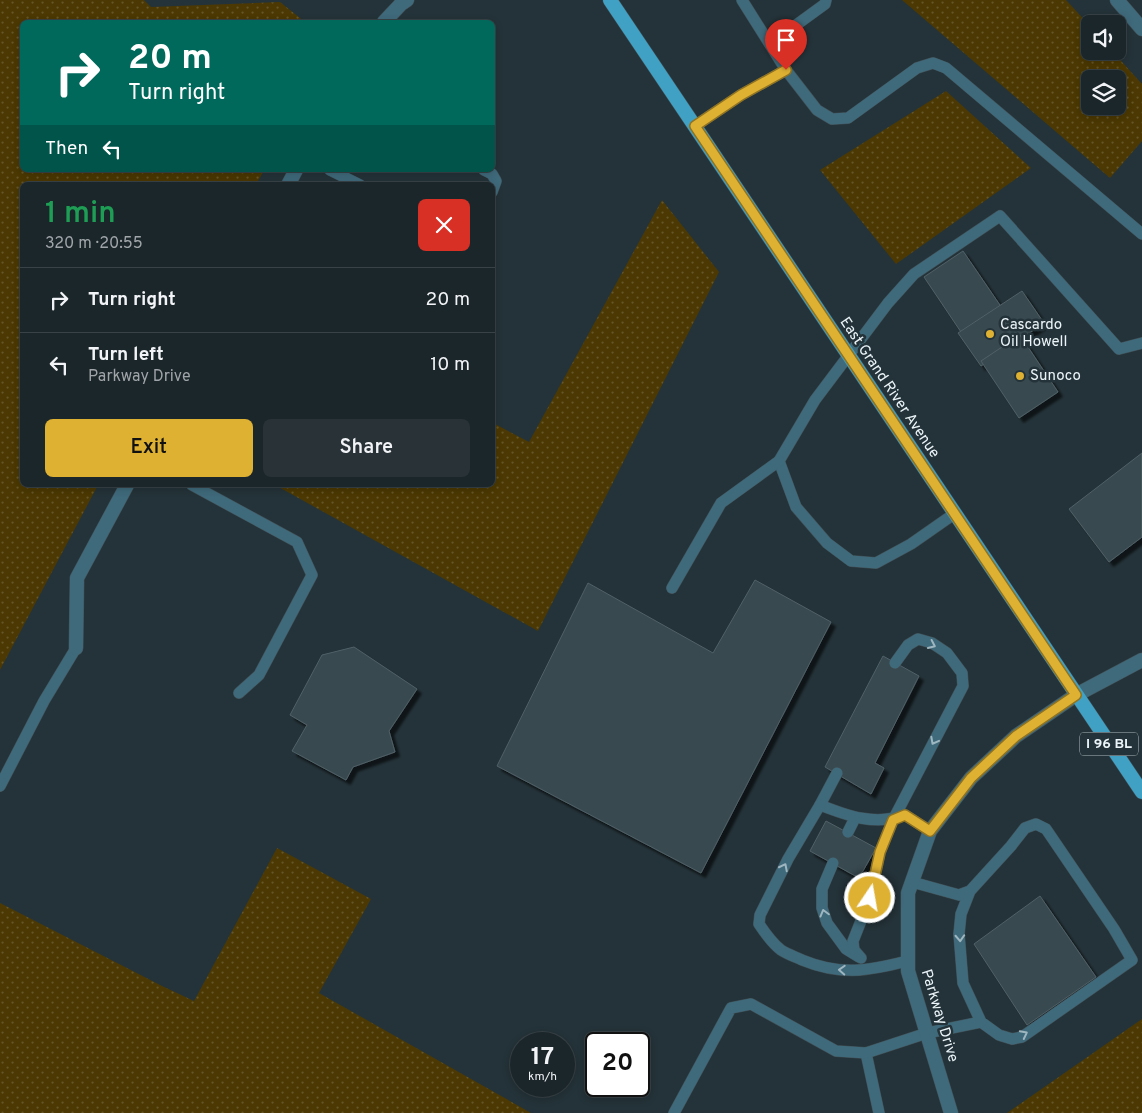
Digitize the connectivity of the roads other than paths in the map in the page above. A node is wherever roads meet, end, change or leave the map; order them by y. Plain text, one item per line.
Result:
1 (407, 0) edge
2 (610, 0) edge
3 (742, 0) edge
4 (826, 0) edge
5 (1117, 0) edge
6 (386, 20) edge
7 (1142, 29) edge
8 (770, 44) junction
9 (786, 70) junction
10 (695, 126) junction
11 (334, 172) edge
12 (488, 172) edge
13 (354, 182) edge
14 (495, 184) edge
15 (1142, 234) edge
16 (1142, 343) edge
17 (848, 356) junction
18 (779, 461) junction
19 (126, 487) edge
20 (196, 487) edge
21 (954, 514) junction
22 (672, 588) dead end
23 (76, 648) joint
24 (1142, 660) edge
25 (895, 663) dead end
26 (239, 693) dead end
27 (1076, 695) junction
28 (837, 773) dead end
29 (0, 786) edge
30 (1142, 792) edge
31 (820, 805) junction
32 (855, 818) junction
33 (893, 820) junction
34 (930, 831) junction
35 (848, 832) dead end
36 (833, 863) dead end
37 (912, 882) junction
38 (970, 891) junction
39 (861, 958) junction
40 (908, 961) junction
41 (874, 969) junction
42 (981, 1022) junction
43 (927, 1033) junction
44 (866, 1053) junction
45 (674, 1113) edge
46 (879, 1113) edge
47 (951, 1113) edge

1 - 6 street
2 - 10 main road, East Grand River Avenue / I 96 BL
3 - 8 lane
4 - 8 lane
5 - 7 street
8 - 9 lane
9 - 10 lane
9 - 15 lane
10 - 17 main road, East Grand River Avenue / I 96 BL
11 - 13 lane
12 - 14 lane
16 - 17 lane
17 - 18 lane
17 - 21 main road, East Grand River Avenue / I 96 BL
18 - 21 lane
18 - 22 lane
19 - 23 street
20 - 26 lane
21 - 27 main road, East Grand River Avenue / I 96 BL
23 - 29 lane
24 - 27 street, Parkway Drive
25 -> 33 lane
27 - 30 main road, East Grand River Avenue / I 96 BL
27 - 34 street, Parkway Drive
28 - 31 lane
31 - 32 lane
41 -> 31 lane
32 - 33 lane
32 - 35 lane
33 - 34 lane
33 - 39 lane
34 - 37 street, Parkway Drive
39 -> 36 lane
37 - 38 lane
37 - 40 street, Parkway Drive
38 -> 42 lane
42 -> 38 lane
39 - 41 lane
40 - 41 lane
40 - 43 street, Parkway Drive
42 - 43 lane
43 - 44 lane
43 - 47 street, Parkway Drive
44 - 45 lane
44 - 46 lane

